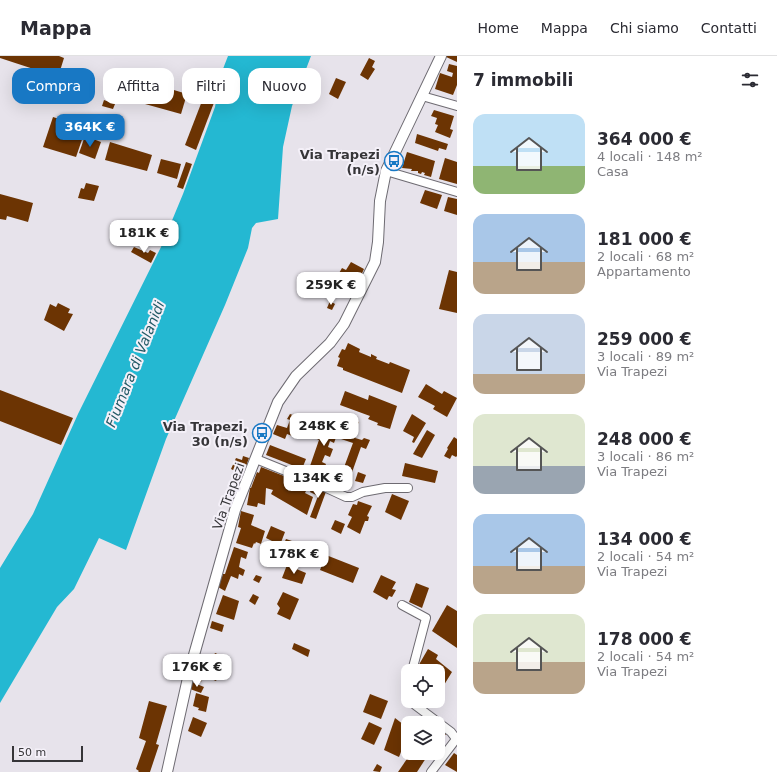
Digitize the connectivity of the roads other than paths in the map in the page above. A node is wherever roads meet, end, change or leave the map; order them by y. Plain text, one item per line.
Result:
1 (441, 56) edge
2 (422, 96) junction
3 (457, 106) edge
4 (386, 171) junction
5 (457, 192) edge
6 (256, 459) junction
7 (408, 488) dead end
8 (402, 605) dead end
9 (414, 664) edge
10 (419, 708) edge
11 (457, 739) edge
12 (167, 772) edge
13 (431, 772) edge

1 - 2 street, Via Trapezi
2 - 3 street
2 - 4 street, Via Trapezi
4 - 5 street
4 - 6 street, Via Trapezi
6 - 7 street
6 - 12 street, Via Trapezi
8 - 9 street
10 - 11 street
11 - 13 street

